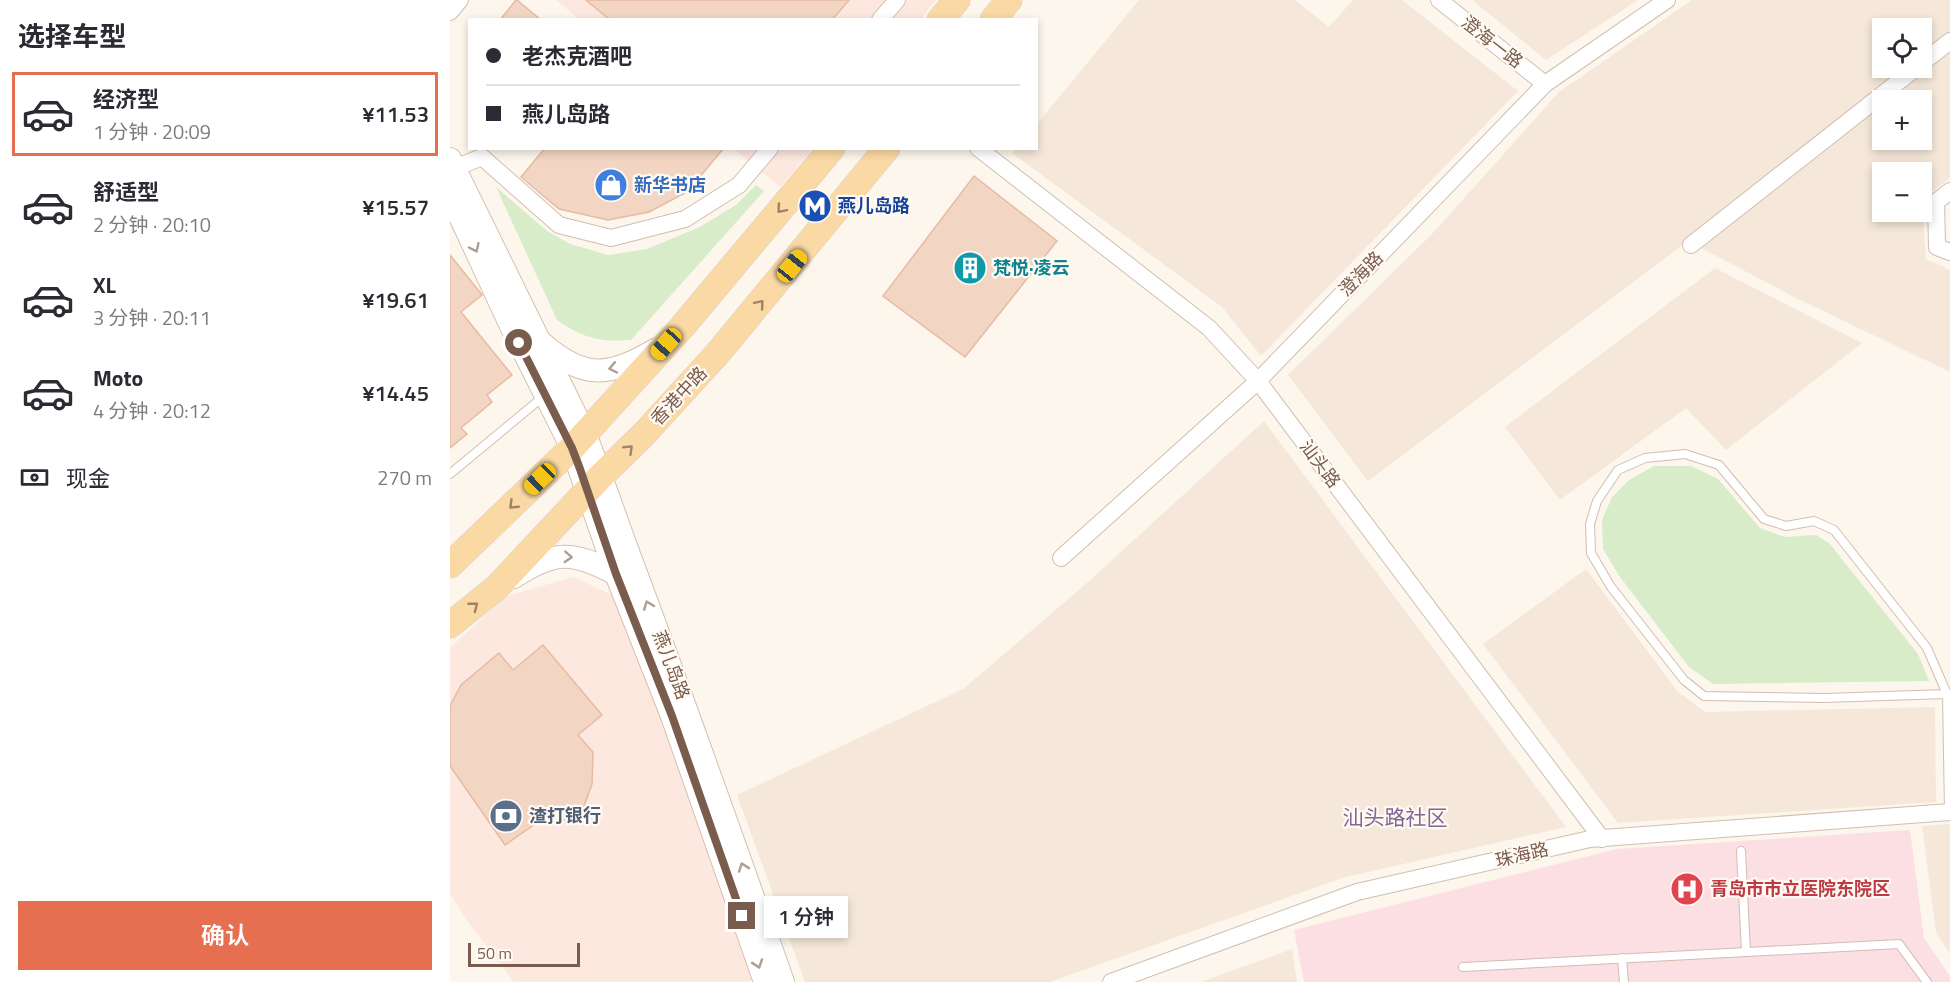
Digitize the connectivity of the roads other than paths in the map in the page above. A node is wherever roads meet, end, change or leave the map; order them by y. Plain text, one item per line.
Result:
1 (460, 0) edge
2 (897, 0) edge
3 (957, 0) edge
4 (1009, 0) edge
5 (1439, 0) edge
6 (1667, 0) edge
7 (450, 12) edge
8 (882, 18) edge
9 (942, 18) edge
10 (995, 18) edge
11 (1950, 41) edge
12 (1932, 55) edge
13 (1903, 78) edge
14 (1545, 84) junction
15 (768, 150) edge
16 (830, 150) edge
17 (885, 150) edge
18 (981, 150) edge
19 (452, 163) edge
20 (1950, 191) edge
21 (450, 195) edge
22 (1691, 245) dead end
23 (1950, 252) edge
24 (538, 340) junction
25 (666, 344) junction
26 (1258, 381) junction
27 (545, 395) junction
28 (578, 441) junction
29 (450, 474) edge
30 (595, 483) junction
31 (455, 557) edge
32 (1061, 558) dead end
33 (616, 574) junction
34 (497, 587) junction
35 (450, 625) edge
36 (1947, 694) junction
37 (1950, 812) edge
38 (1602, 839) junction
39 (1742, 851) dead end
40 (1746, 952) junction
41 (1622, 958) junction
42 (1463, 967) dead end
43 (765, 982) edge
44 (783, 982) edge
45 (1111, 982) edge
46 (1624, 982) edge
47 (1927, 982) edge

1 - 7 street
2 - 8 street
3 - 9 main road
4 - 10 main road
5 - 14 street, 澄海一路
6 - 14 street, 澄海路
11 - 12 street
13 - 22 street
14 - 26 street, 澄海路
15 - 19 street
16 -> 25 main road
30 -> 17 main road, 香港中路
18 - 26 street, 汕头路
19 - 24 main road, 燕儿岛路
20 - 23 street
21 -> 27 main road, 燕儿岛路
25 -> 24 main road
24 - 28 main road, 燕儿岛路
25 - 28 main road
26 - 32 street, 澄海路
26 - 38 street, 汕头路
27 - 28 main road, 燕儿岛路
27 - 29 lane
28 - 30 main road, 燕儿岛路
28 -> 31 main road
30 - 33 main road, 燕儿岛路
30 - 34 main road, 香港中路
44 -> 30 main road, 燕儿岛路
34 -> 33 main road
33 -> 43 main road, 燕儿岛路
35 -> 34 main road, 香港中路
36 - 36 lane
36 - 37 lane
37 - 38 street, 珠海路
38 - 45 street, 珠海路
39 - 40 lane
40 - 41 lane
40 - 47 lane
41 - 42 lane
41 - 46 lane

